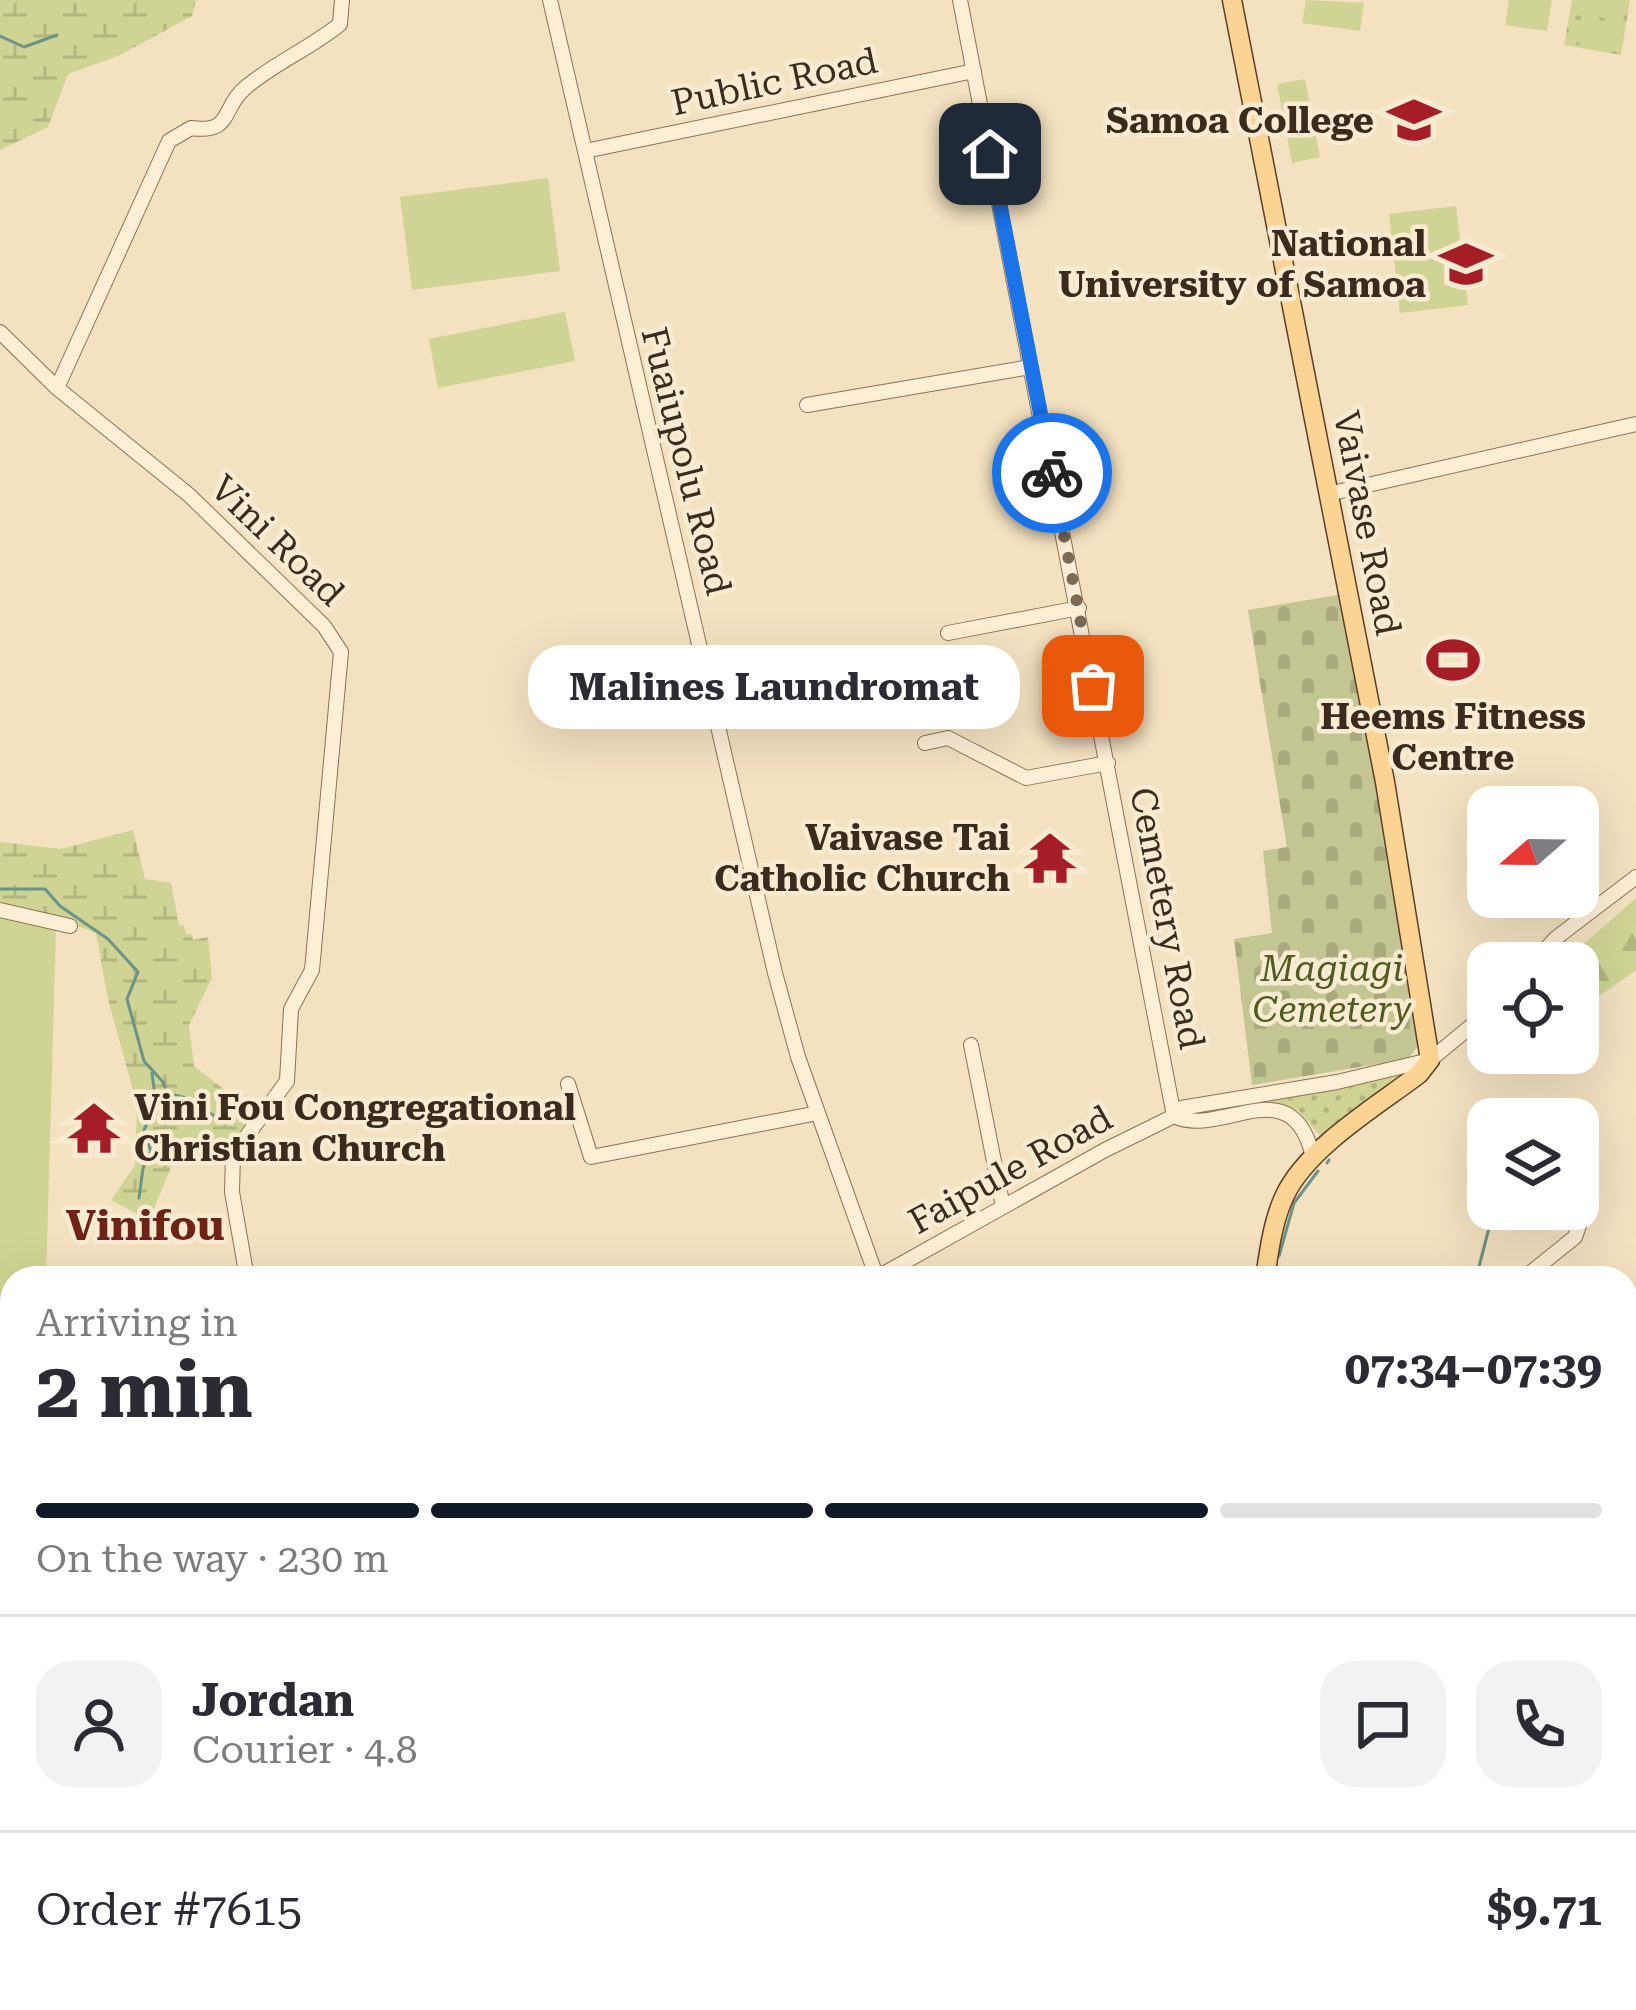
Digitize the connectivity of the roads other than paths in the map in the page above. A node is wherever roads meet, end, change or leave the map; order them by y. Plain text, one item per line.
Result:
1 (341, 0) edge
2 (550, 0) edge
3 (960, 0) edge
4 (1232, 0) edge
5 (974, 70) junction
6 (586, 151) junction
7 (0, 332) edge
8 (1030, 367) junction
9 (57, 388) junction
10 (808, 404) dead end
11 (1636, 424) edge
12 (1328, 494) junction
13 (1079, 608) junction
14 (948, 633) dead end
15 (926, 742) dead end
16 (1108, 763) junction
17 (1636, 877) edge
18 (0, 910) edge
19 (70, 926) dead end
20 (1555, 942) edge
21 (1467, 1029) edge
22 (971, 1045) dead end
23 (1430, 1060) junction
24 (568, 1084) dead end
25 (818, 1113) junction
26 (1174, 1116) junction
27 (1313, 1157) junction
28 (1003, 1207) junction
29 (1577, 1230) edge
30 (245, 1266) edge
31 (872, 1266) edge
32 (897, 1266) edge
33 (1268, 1266) edge
34 (1539, 1266) edge

1 - 9 street
2 - 6 street, Fuaiupolu Road
3 - 5 street, Cemetery Road
4 - 12 main road, Vaivase Road
5 - 6 street, Public Road
5 - 8 street, Cemetery Road
6 - 25 street, Fuaiupolu Road
7 - 9 street, Vini Road
8 - 10 street
8 - 13 street, Cemetery Road
9 - 30 street, Vini Road
11 - 12 street
12 - 23 main road, Vaivase Road
13 - 14 street
13 - 16 street, Cemetery Road
15 - 16 street
16 - 26 street, Cemetery Road
17 - 20 street
18 - 19 street
21 - 23 street
22 - 28 street
23 - 26 street
23 - 27 main road
24 - 25 street
25 - 31 street, Fuaiupolu Road
26 - 27 street
26 - 28 street, Faipule Road
27 - 33 main road
28 - 32 street, Faipule Road
29 - 34 street

